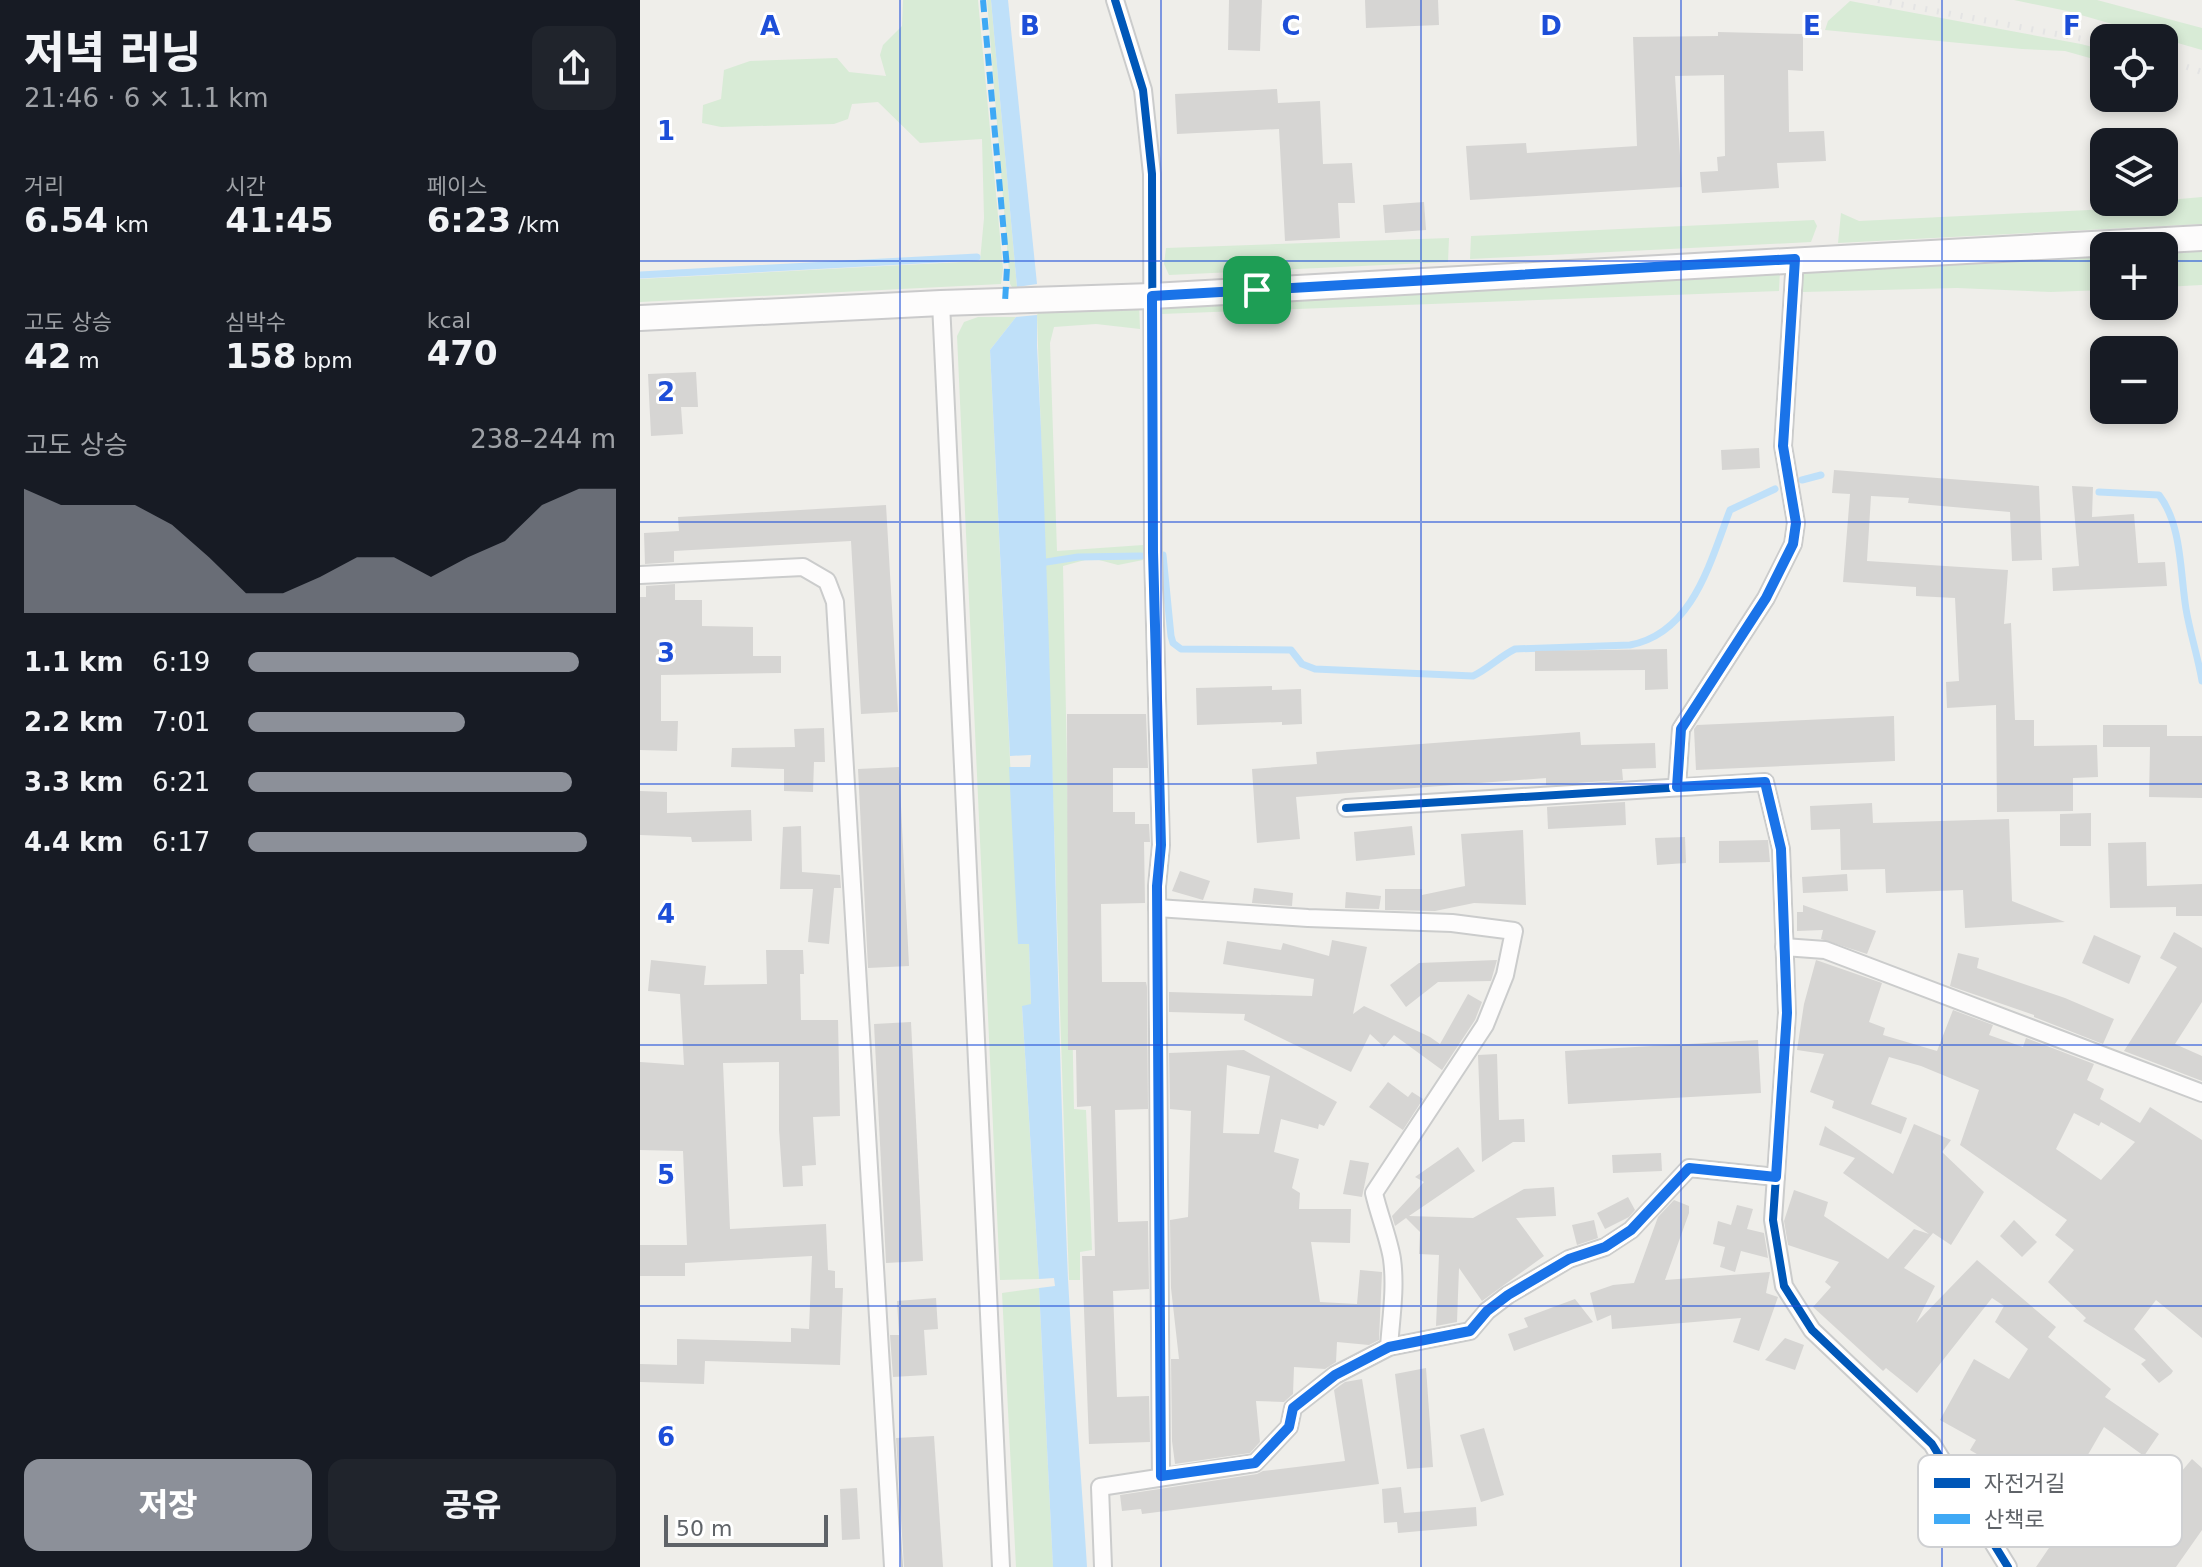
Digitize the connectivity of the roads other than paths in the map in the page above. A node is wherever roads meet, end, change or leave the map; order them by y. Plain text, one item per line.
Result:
1 (1115, 0) edge
2 (2202, 238) edge
3 (1795, 259) junction
4 (1152, 296) junction
5 (941, 303) junction
6 (640, 318) edge
7 (640, 575) edge
8 (1677, 787) junction
9 (1346, 808) dead end
10 (1157, 908) junction
11 (1784, 947) junction
12 (2202, 1093) edge
13 (1776, 1177) junction
14 (1389, 1347) junction
15 (1939, 1455) edge
16 (1161, 1476) junction
17 (1996, 1547) edge
18 (893, 1567) edge
19 (1001, 1567) edge
20 (1103, 1567) edge
21 (2008, 1567) edge

1 - 4 street
2 - 3 main road
3 - 4 main road
3 - 8 street
4 - 5 main road
4 - 10 street
5 - 6 main road
5 - 19 street
7 - 18 street
8 - 9 street
8 - 11 street
10 - 14 street
10 - 16 street
11 - 12 street
11 - 13 street
13 - 14 street
13 - 15 street
14 - 16 street
16 - 20 street
17 - 21 street

